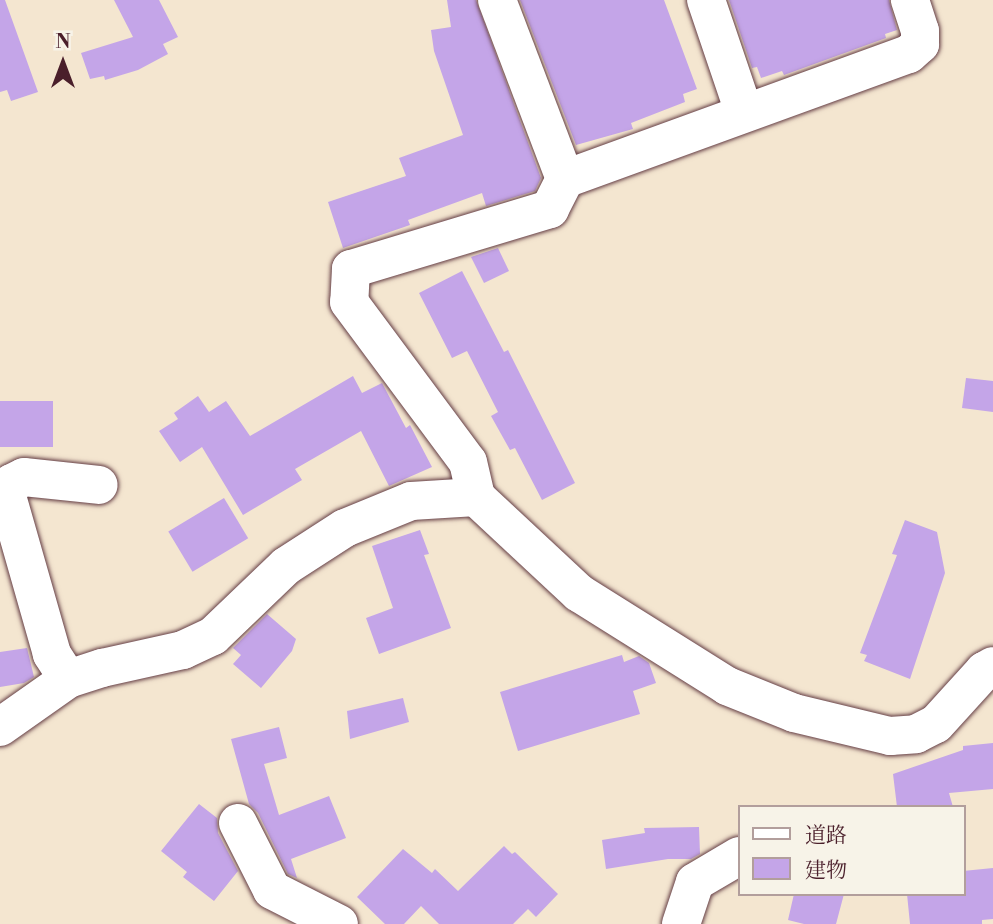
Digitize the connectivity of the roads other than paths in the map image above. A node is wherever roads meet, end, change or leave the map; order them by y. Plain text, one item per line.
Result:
1 (497, 0) edge
2 (705, 0) edge
3 (910, 0) edge
4 (744, 112) junction
5 (565, 179) junction
6 (99, 485) dead end
7 (476, 497) junction
8 (993, 666) edge
9 (68, 679) junction
10 (0, 727) edge
11 (239, 823) dead end
12 (738, 857) edge
13 (339, 924) edge
14 (681, 924) edge

1 - 5 street
2 - 4 street
3 - 4 street
4 - 5 street
5 - 7 street
6 - 9 street
7 - 8 street
7 - 9 street
9 - 10 street
11 - 13 street
12 - 14 street

